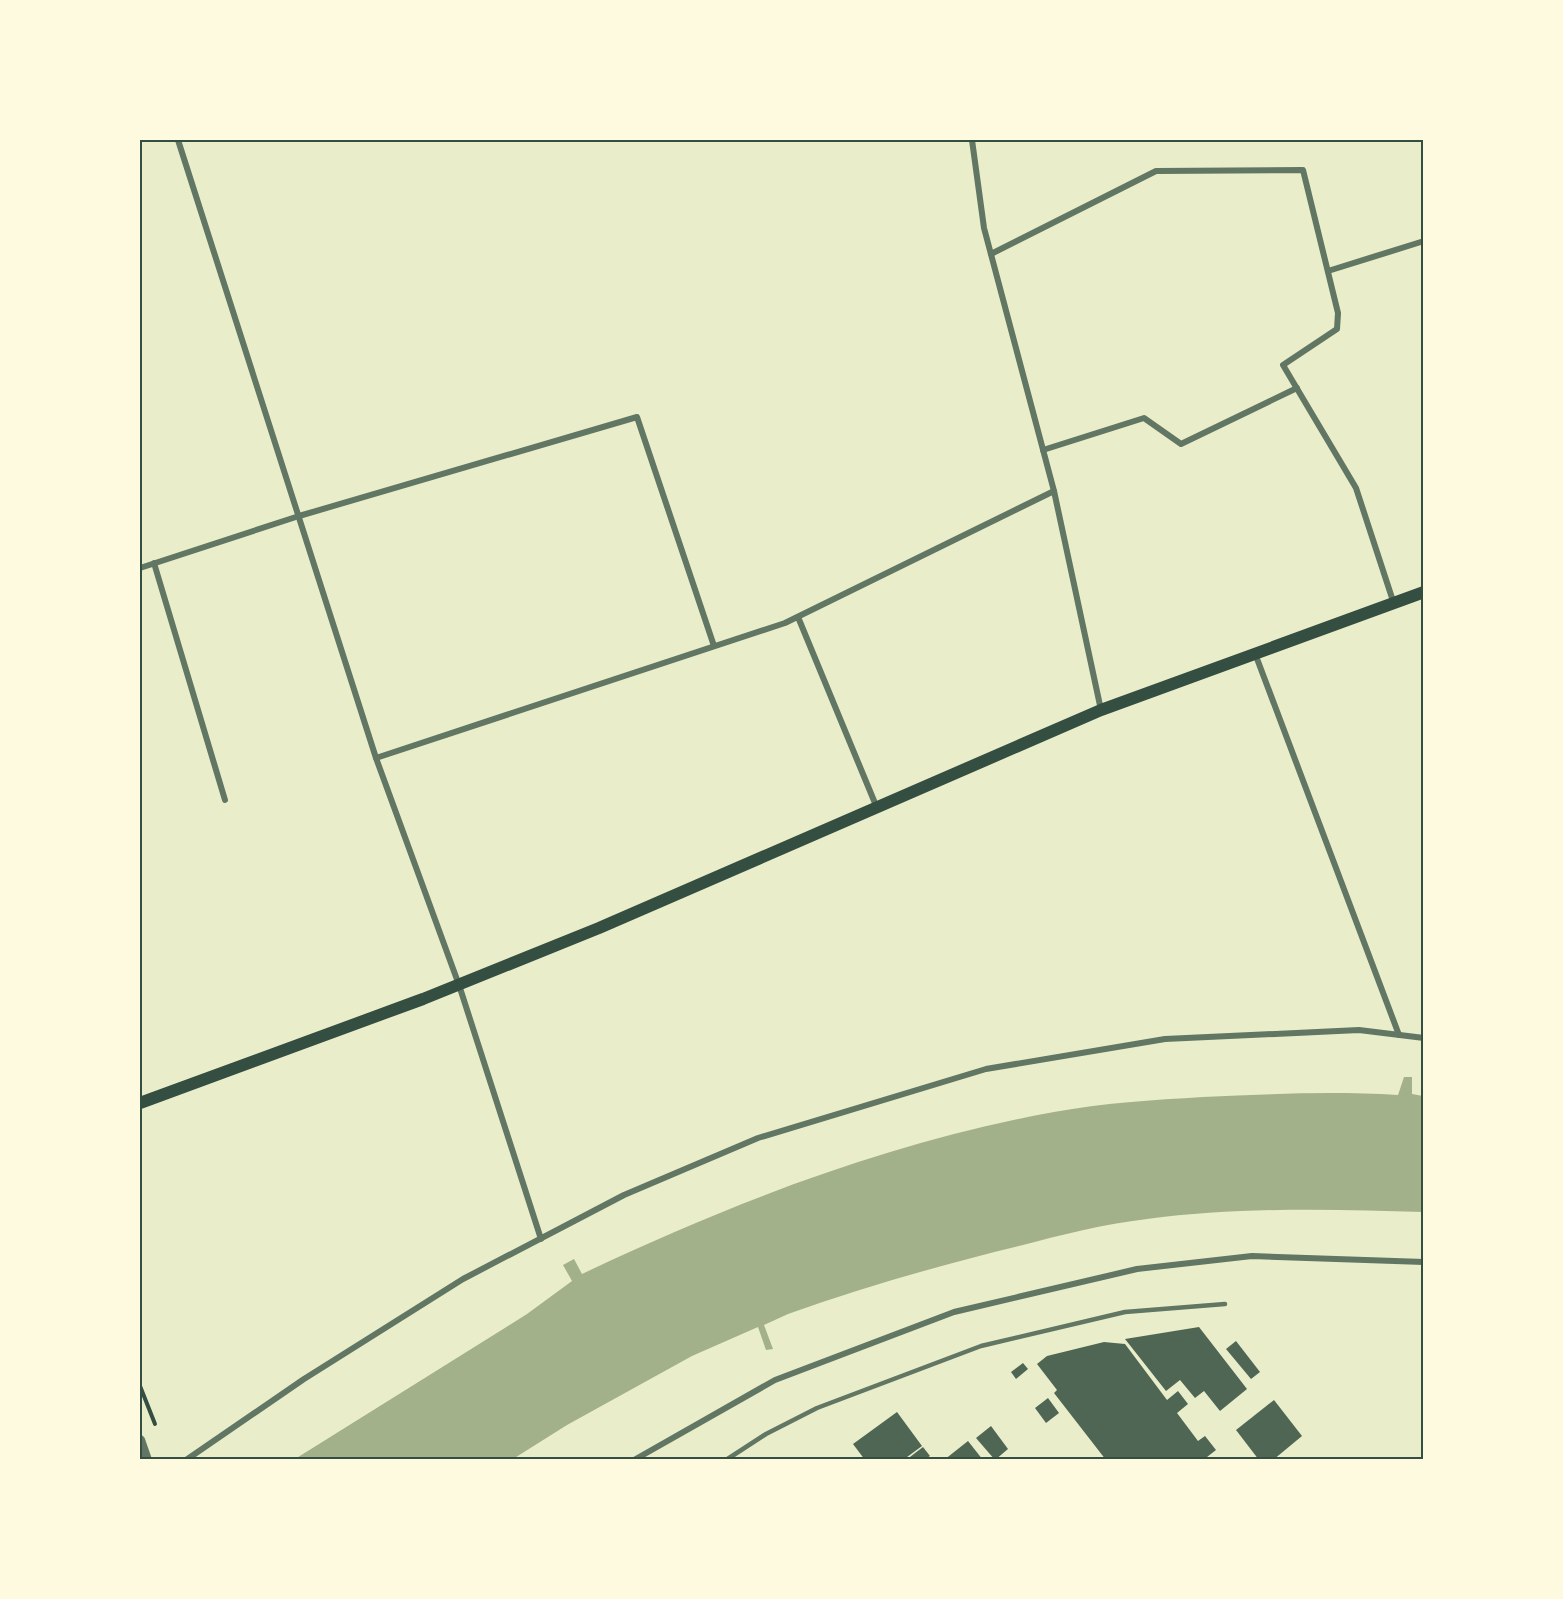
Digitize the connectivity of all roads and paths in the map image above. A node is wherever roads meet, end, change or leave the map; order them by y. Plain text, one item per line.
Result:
1 (178, 140) edge
2 (972, 140) edge
3 (1424, 241) edge
4 (991, 254) junction
5 (1328, 271) junction
6 (1297, 388) junction
7 (1044, 450) junction
8 (1054, 491) junction
9 (299, 516) junction
10 (154, 563) junction
11 (140, 568) edge
12 (1424, 592) edge
13 (1394, 604) junction
14 (798, 617) junction
15 (714, 646) junction
16 (1256, 656) junction
17 (1101, 710) junction
18 (376, 758) junction
19 (225, 801) dead end
20 (877, 809) junction
21 (459, 985) junction
22 (1399, 1035) junction
23 (1424, 1038) edge
24 (140, 1103) edge
25 (540, 1239) junction
26 (1424, 1262) edge
27 (1225, 1304) dead end
28 (140, 1440) edge
29 (147, 1460) edge
30 (186, 1460) edge
31 (634, 1460) edge
32 (726, 1460) edge

1 - 9 street
2 - 4 street
3 - 5 street
4 - 5 street
4 - 7 street
5 - 6 street
6 - 7 street
6 - 13 street
7 - 8 street
8 - 14 street
8 - 17 street
9 - 10 street
9 - 15 street
9 - 18 street
10 - 11 street
10 - 19 street
12 - 13 main road
13 - 16 main road
14 - 15 street
14 - 20 street
15 - 18 street
16 - 17 main road
16 - 22 street
17 - 20 main road
18 - 21 street
20 - 21 main road
21 - 24 main road
21 - 25 street
22 - 23 street
22 - 25 street
25 - 30 street
26 - 31 street
27 - 32 lane
28 - 29 street

